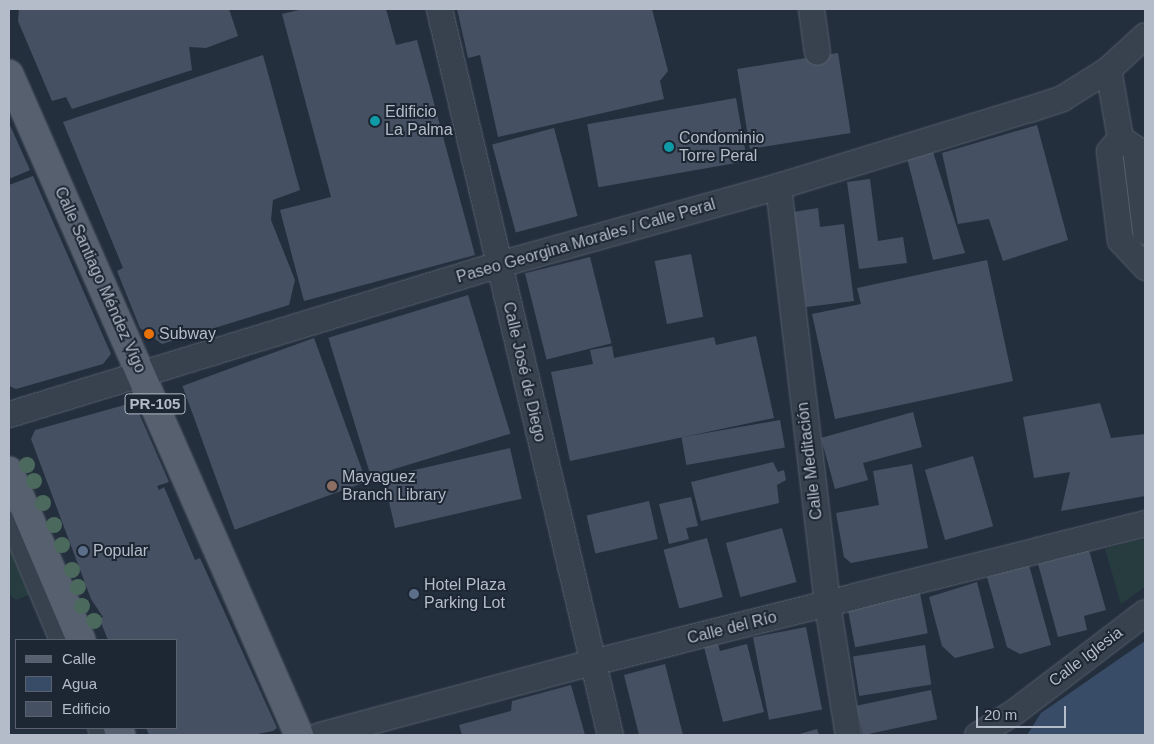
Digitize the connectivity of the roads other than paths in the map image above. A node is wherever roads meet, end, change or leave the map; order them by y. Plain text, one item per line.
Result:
1 (439, 9) edge
2 (811, 9) edge
3 (1145, 35) edge
4 (817, 52) dead end
5 (1108, 68) junction
6 (9, 74) edge
7 (1120, 138) junction
8 (778, 186) junction
9 (1145, 231) edge
10 (1142, 257) edge
11 (499, 264) junction
12 (140, 372) junction
13 (9, 414) edge
14 (9, 471) edge
15 (9, 521) edge
16 (1145, 523) edge
17 (827, 604) junction
18 (1145, 612) edge
19 (59, 639) edge
20 (80, 639) edge
21 (592, 662) junction
22 (299, 735) edge
23 (319, 735) edge
24 (610, 735) edge
25 (848, 735) edge
26 (977, 735) edge

1 - 11 street, Calle José de Diego
2 - 4 street
3 - 5 street, Paseo Georgina Morales / Calle Peral
5 - 7 street
5 - 8 street, Paseo Georgina Morales / Calle Peral
6 - 12 main road, Calle Santiago Méndez Vigo / PR-105
7 - 9 street
7 - 10 street
8 - 11 street, Paseo Georgina Morales / Calle Peral
8 - 17 street, Calle Meditación
11 - 12 street, Paseo Georgina Morales / Calle Peral
11 - 21 street, Calle José de Diego
12 - 13 street, Paseo Georgina Morales / Calle Peral
12 - 22 main road, Calle Santiago Méndez Vigo / PR-105
14 - 20 main road
15 - 19 street
16 - 17 street, Calle del Río
17 - 21 street, Calle del Río
17 - 25 street, Calle Meditación
18 - 26 street, Calle Iglesia
21 - 23 street, Calle del Río
21 - 24 street, Calle José de Diego

